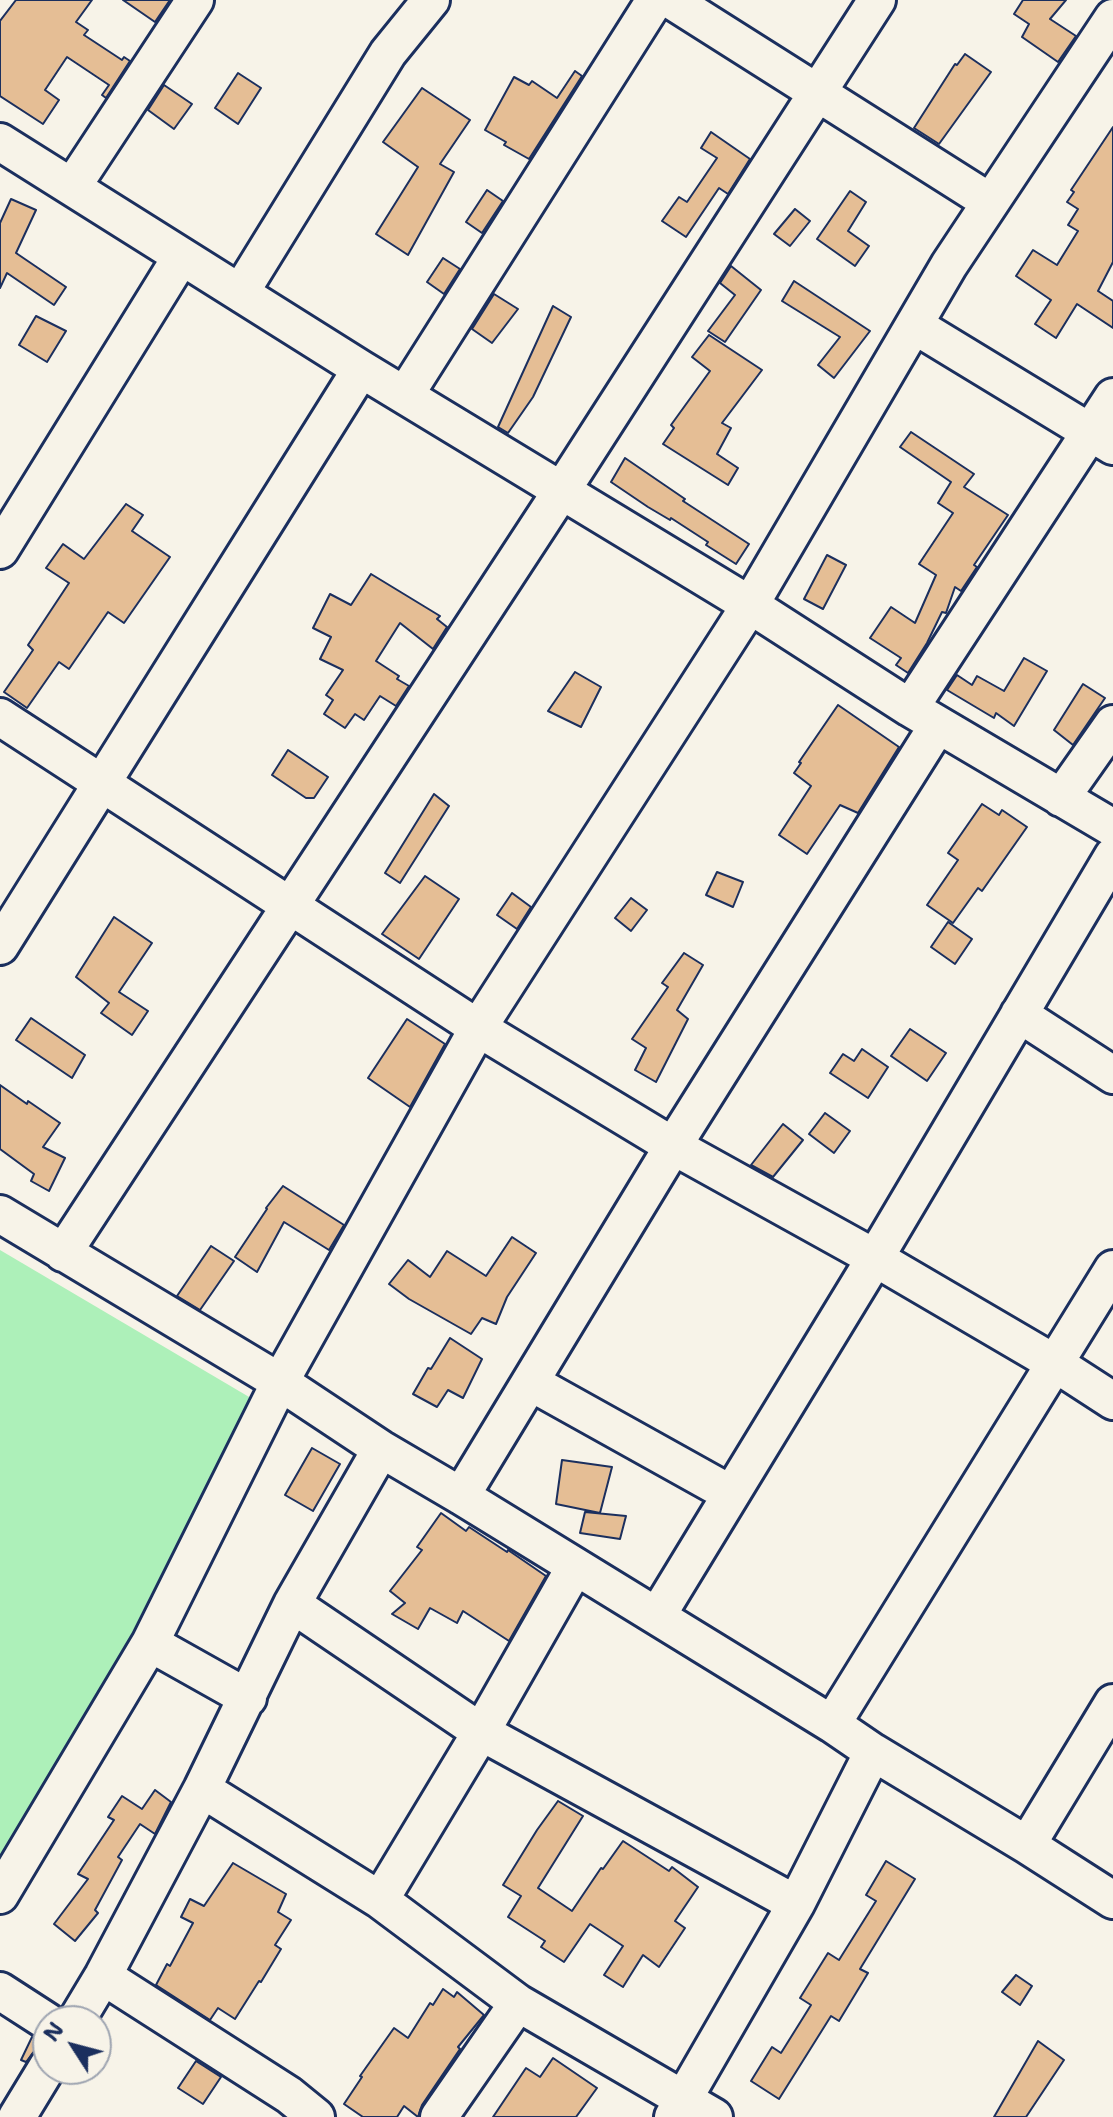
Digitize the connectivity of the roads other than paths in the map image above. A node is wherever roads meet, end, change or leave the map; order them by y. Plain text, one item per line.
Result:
1 (195, 0) edge
2 (431, 0) edge
3 (655, 0) edge
4 (671, 0) edge
5 (877, 0) edge
6 (1113, 18) edge
7 (817, 92) junction
8 (0, 142) edge
9 (72, 187) junction
10 (990, 202) junction
11 (181, 257) junction
12 (240, 293) junction
13 (914, 325) junction
14 (361, 369) junction
15 (405, 395) junction
16 (1113, 397) edge
17 (1101, 439) edge
18 (562, 490) junction
19 (0, 550) edge
20 (750, 605) junction
21 (0, 717) edge
22 (924, 717) junction
23 (1113, 724) edge
24 (103, 784) junction
25 (1061, 798) junction
26 (1113, 828) edge
27 (1113, 856) edge
28 (291, 906) junction
29 (0, 946) edge
30 (1019, 1014) junction
31 (478, 1028) junction
32 (1113, 1075) edge
33 (673, 1146) junction
34 (0, 1214) edge
35 (63, 1253) junction
36 (875, 1258) junction
37 (1113, 1269) edge
38 (1056, 1364) junction
39 (280, 1382) junction
40 (530, 1382) junction
41 (1113, 1401) edge
42 (381, 1449) junction
43 (731, 1494) junction
44 (461, 1496) junction
45 (575, 1567) junction
46 (292, 1604) junction
47 (657, 1616) junction
48 (150, 1643) junction
49 (248, 1698) junction
50 (1113, 1703) edge
51 (832, 1724) junction
52 (481, 1732) junction
53 (873, 1752) junction
54 (202, 1789) junction
55 (1027, 1845) junction
56 (0, 1895) edge
57 (380, 1900) junction
58 (1113, 1900) edge
59 (796, 1904) junction
60 (103, 1976) junction
61 (0, 1991) edge
62 (518, 2003) junction
63 (86, 2005) edge
64 (32, 2012) edge
65 (36, 2085) edge
66 (293, 2110) edge
67 (690, 2111) edge
68 (17, 2117) edge
69 (439, 2117) edge

1 - 9 street
2 - 12 street
3 - 15 street
4 - 7 street
5 - 7 street
6 - 10 street
7 - 10 street
7 - 18 street
8 - 9 street
9 - 11 street
10 - 13 street
11 - 12 street
11 - 19 street
12 - 14 street
13 - 17 street
13 - 20 street
14 - 15 street
14 - 24 street
15 - 18 street
16 - 17 street
17 - 22 street
18 - 20 street
18 - 28 street
20 - 22 street
20 - 31 street
21 - 24 street
22 - 25 street
22 - 33 street
23 - 25 street
24 - 28 street
24 - 29 street
25 - 26 street
27 - 30 street
28 - 31 street
28 - 35 street
30 - 32 street
30 - 36 street
31 - 33 street
31 - 39 street
33 - 36 street
33 - 40 street
34 - 35 street
35 - 39 street
36 - 38 street
36 - 43 street
37 - 38 street
38 - 41 street
38 - 51 street
39 - 42 street
39 - 48 street
40 - 43 street
40 - 44 street
42 - 44 street
42 - 46 street
43 - 47 street
44 - 45 street
45 - 47 street
45 - 52 street
46 - 49 street
46 - 52 street
47 - 51 street
48 - 49 street
48 - 56 street
49 - 54 street
50 - 55 street
51 - 53 street
52 - 57 street
52 - 59 street
53 - 55 street
53 - 59 street
54 - 57 street
54 - 60 street
55 - 58 street
57 - 62 street
59 - 67 street
60 - 63 street
60 - 66 street
61 - 64 street
62 - 67 street
62 - 69 street
65 - 68 street

